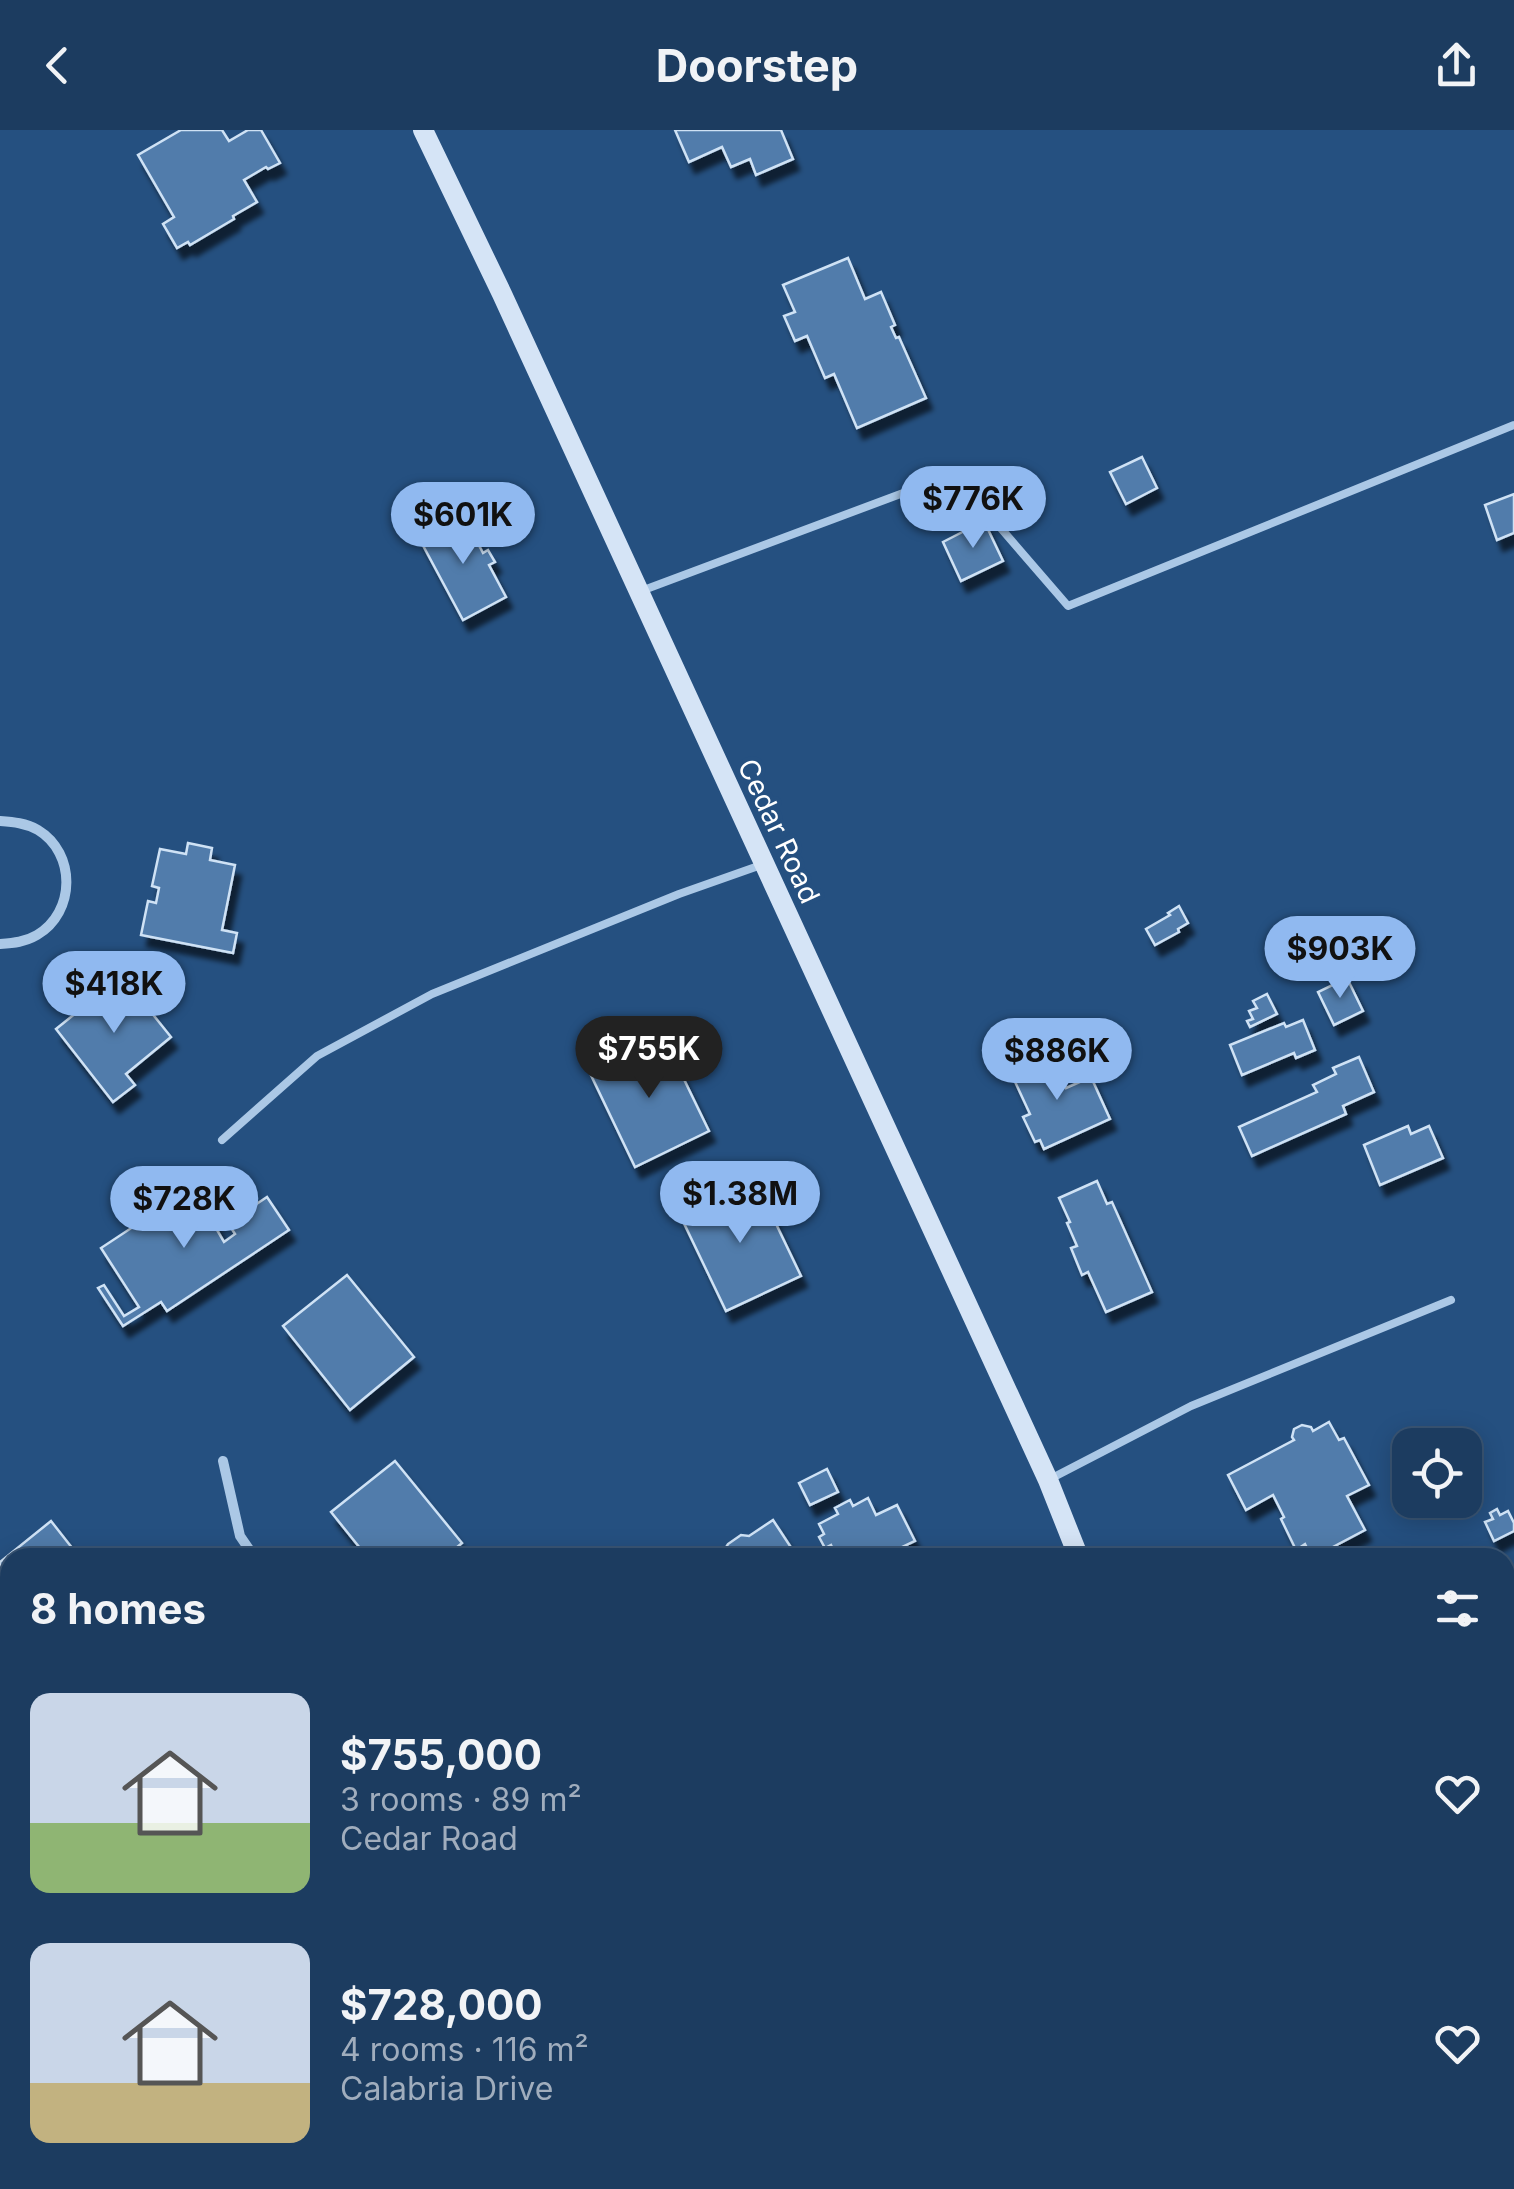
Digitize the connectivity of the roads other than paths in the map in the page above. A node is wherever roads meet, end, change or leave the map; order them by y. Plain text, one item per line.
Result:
1 (424, 130) edge
2 (1514, 425) edge
3 (639, 592) junction
4 (0, 822) edge
5 (764, 864) junction
6 (0, 944) edge
7 (222, 1140) dead end
8 (1451, 1300) dead end
9 (223, 1461) dead end
10 (1048, 1480) junction
11 (248, 1548) edge
12 (1075, 1548) edge

1 - 3 street, Cedar Road
2 - 3 lane
3 - 5 street, Cedar Road
4 - 6 street
5 - 7 lane
5 - 10 street, Cedar Road
8 - 10 lane
9 - 11 street
10 - 12 street, Cedar Road

